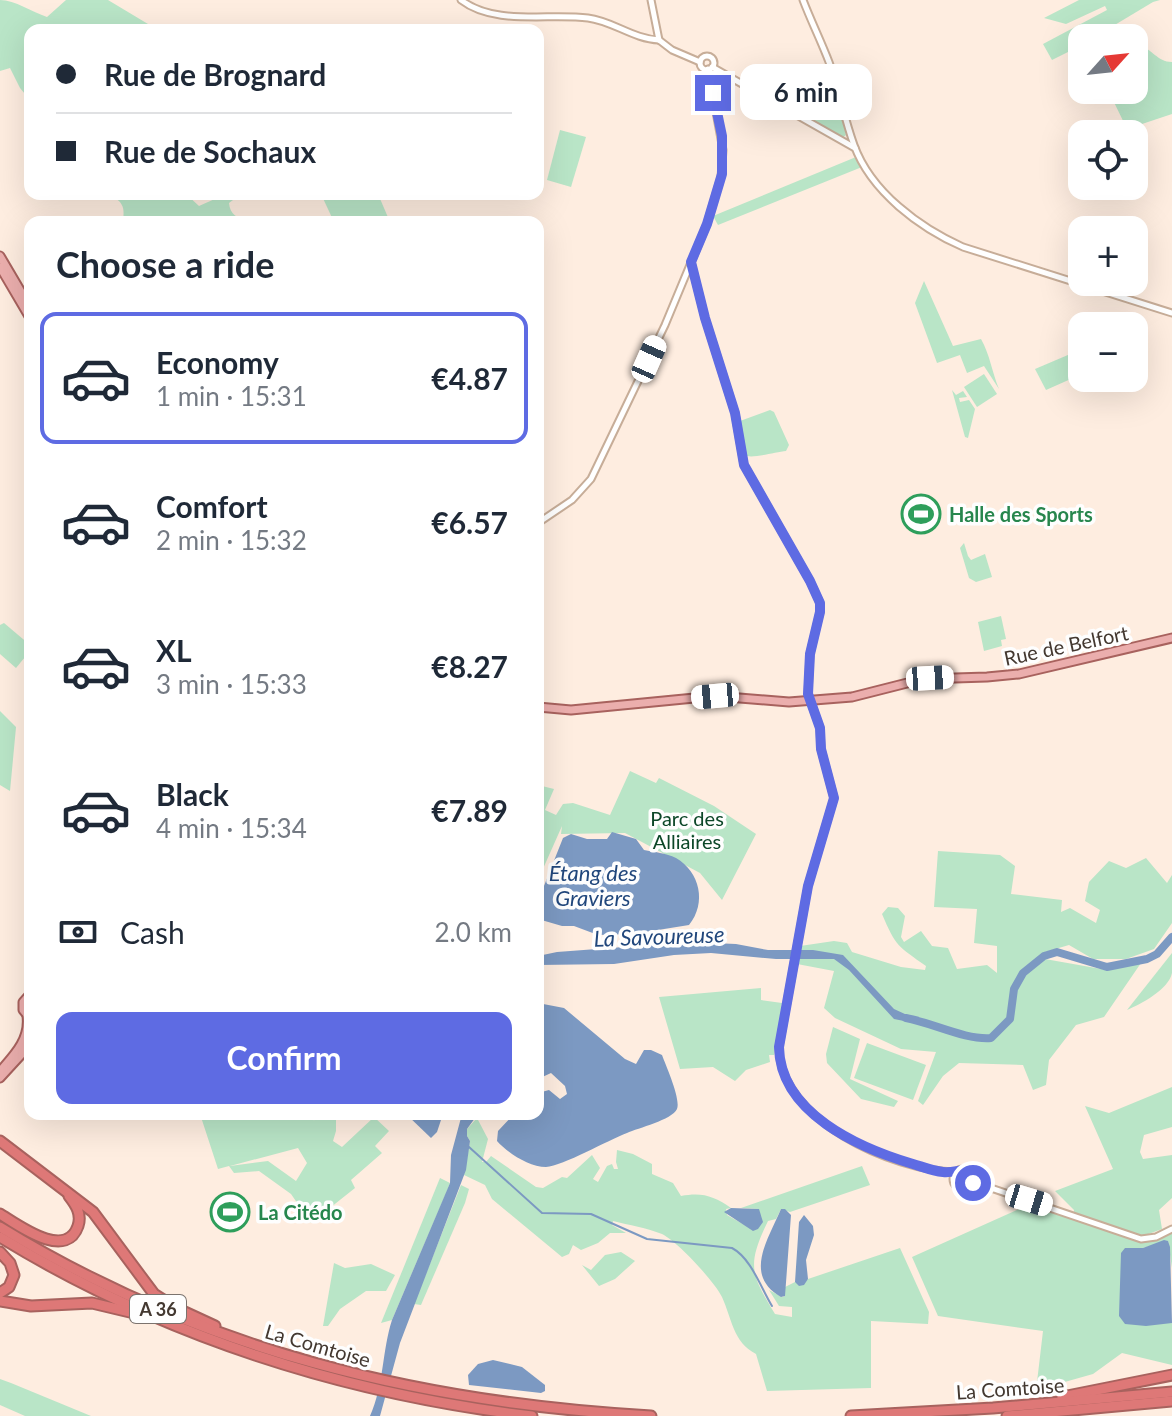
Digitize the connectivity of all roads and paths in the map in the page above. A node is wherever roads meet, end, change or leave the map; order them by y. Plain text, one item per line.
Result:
1 (461, 0) edge
2 (651, 0) edge
3 (803, 0) edge
4 (659, 40) junction
5 (700, 62) junction
6 (710, 68) junction
7 (855, 148) junction
8 (0, 256) edge
9 (691, 262) junction
10 (0, 267) edge
11 (24, 297) edge
12 (24, 308) edge
13 (1172, 313) edge
14 (544, 519) edge
15 (1172, 638) edge
16 (809, 701) junction
17 (544, 708) edge
18 (24, 1036) edge
19 (24, 1050) edge
20 (0, 1071) edge
21 (0, 1078) edge
22 (0, 1143) edge
23 (941, 1172) junction
24 (956, 1172) junction
25 (973, 1179) junction
26 (953, 1180) junction
27 (985, 1186) junction
28 (970, 1187) junction
29 (0, 1214) edge
30 (0, 1227) edge
31 (1172, 1229) edge
32 (0, 1237) edge
33 (0, 1252) edge
34 (0, 1293) edge
35 (0, 1301) edge
36 (179, 1327) junction
37 (327, 1368) junction
38 (1172, 1375) edge
39 (371, 1384) junction
40 (394, 1389) junction
41 (1172, 1392) edge
42 (1172, 1401) edge
43 (994, 1408) junction
44 (532, 1416) edge
45 (651, 1416) edge
46 (851, 1416) edge
47 (1007, 1416) edge

1 - 4 street
2 - 4 street
3 - 7 street
4 - 5 street
5 - 6 street
5 - 6 street
6 - 7 street
6 - 9 street
7 - 13 street
8 - 11 main road
9 - 14 street
9 - 16 street
10 - 12 main road
15 - 16 main road, Rue de Belfort
16 - 17 main road, Rue de Belfort
16 - 23 street
18 - 20 main road
19 - 21 main road
22 - 29 highway
22 - 37 highway
23 - 24 street
23 - 26 street
24 - 25 street
24 - 26 street
25 - 27 street
25 - 28 street
26 - 28 street
27 - 28 street
27 - 31 street
30 - 37 highway, La Comtoise / A 36
32 - 36 highway, La Comtoise / A 36
33 - 34 highway
35 - 36 highway
36 - 39 highway, La Comtoise / A 36
37 - 39 highway, La Comtoise / A 36
38 - 43 highway
39 - 40 highway, La Comtoise / A 36
40 - 44 highway, La Comtoise / A 36
40 - 45 highway, La Comtoise / A 36
41 - 43 highway, La Comtoise
42 - 47 highway, La Comtoise
43 - 46 highway, La Comtoise

